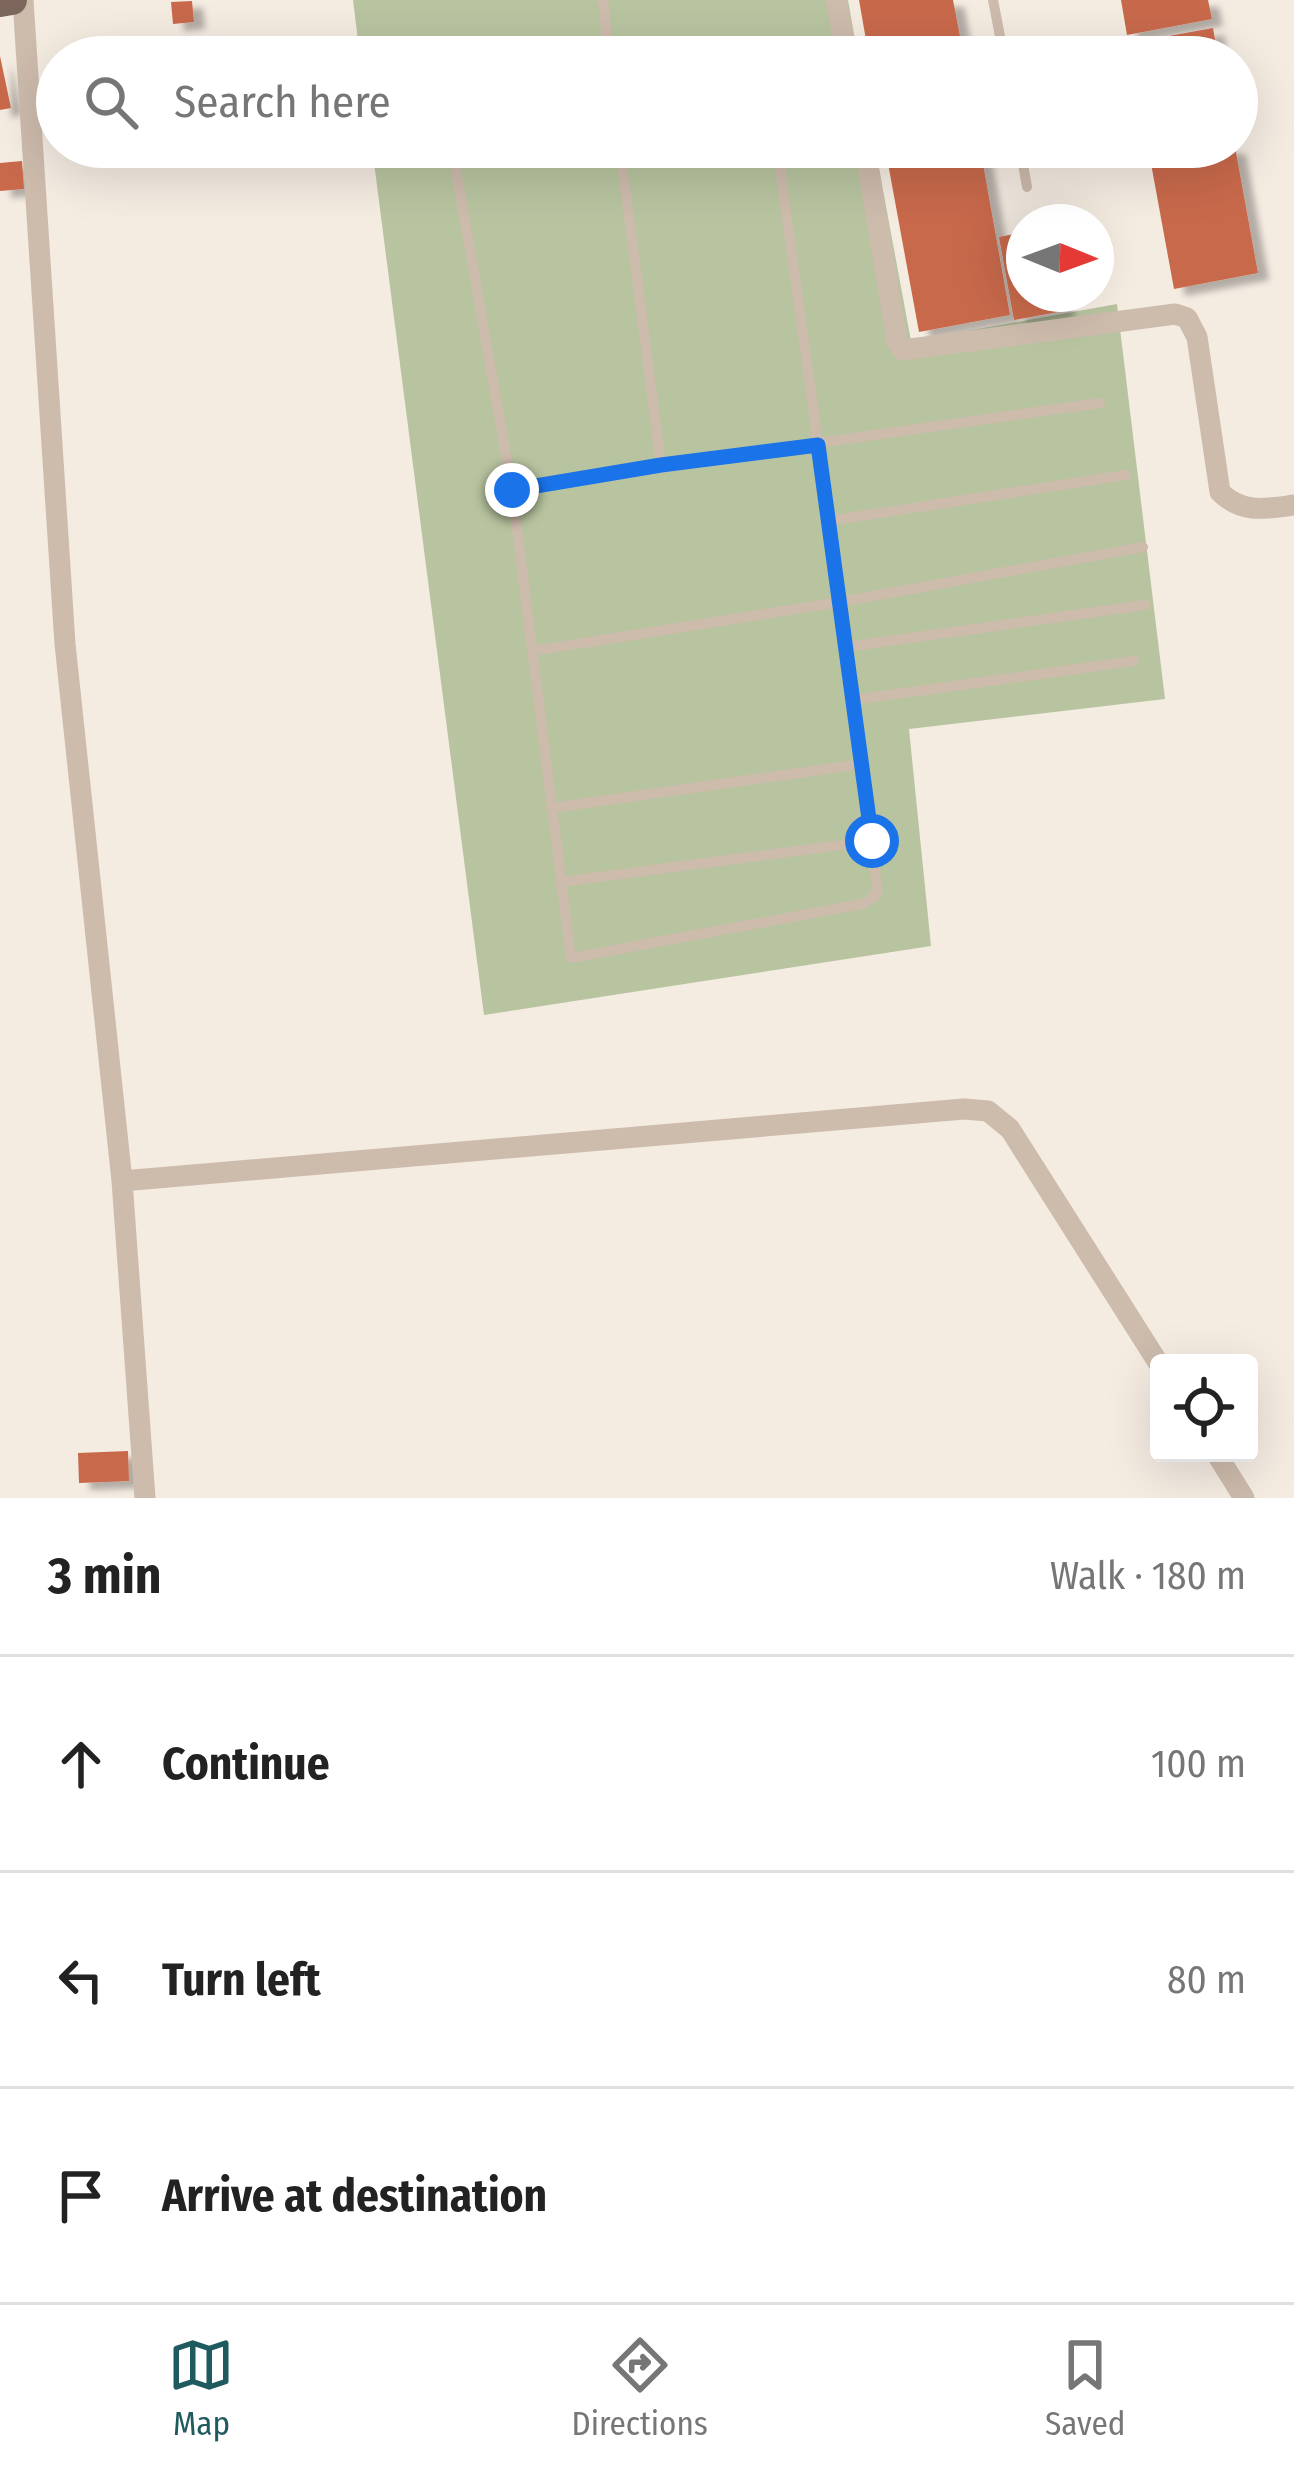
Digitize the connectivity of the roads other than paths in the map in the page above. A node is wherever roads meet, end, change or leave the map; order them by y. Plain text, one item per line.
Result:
1 (12, 0) edge
2 (23, 0) edge
3 (603, 0) edge
4 (836, 0) edge
5 (993, 0) edge
6 (0, 2) edge
7 (607, 36) edge
8 (843, 36) edge
9 (1000, 36) edge
10 (456, 168) edge
11 (623, 168) edge
12 (780, 168) edge
13 (868, 168) edge
14 (1024, 168) edge
15 (1028, 187) dead end
16 (1100, 403) dead end
17 (818, 445) junction
18 (661, 465) junction
19 (1126, 475) dead end
20 (512, 490) junction
21 (1294, 505) edge
22 (829, 521) junction
23 (1143, 548) dead end
24 (840, 602) junction
25 (1145, 605) dead end
26 (846, 647) junction
27 (532, 651) junction
28 (1134, 661) dead end
29 (853, 700) junction
30 (862, 764) junction
31 (551, 808) junction
32 (872, 841) junction
33 (560, 882) junction
34 (122, 1180) junction
35 (1153, 1354) edge
36 (1222, 1462) edge
37 (145, 1498) edge
38 (1244, 1498) edge

1 - 6 main road
2 - 34 street
3 - 7 lane
4 - 8 street
5 - 9 lane
10 - 20 lane
11 - 18 lane
12 - 17 lane
13 - 21 street
14 - 15 lane
16 - 17 lane
17 - 18 lane
17 - 22 lane
18 - 20 lane
19 - 22 lane
20 - 27 lane
22 - 24 lane
23 - 24 lane
24 - 26 lane
24 - 27 lane
25 - 26 lane
26 - 29 lane
27 - 31 lane
28 - 29 lane
29 - 30 lane
30 - 31 lane
30 - 32 lane
31 - 33 lane
32 - 33 lane
32 - 33 lane
34 - 35 street
34 - 37 street
36 - 38 street

